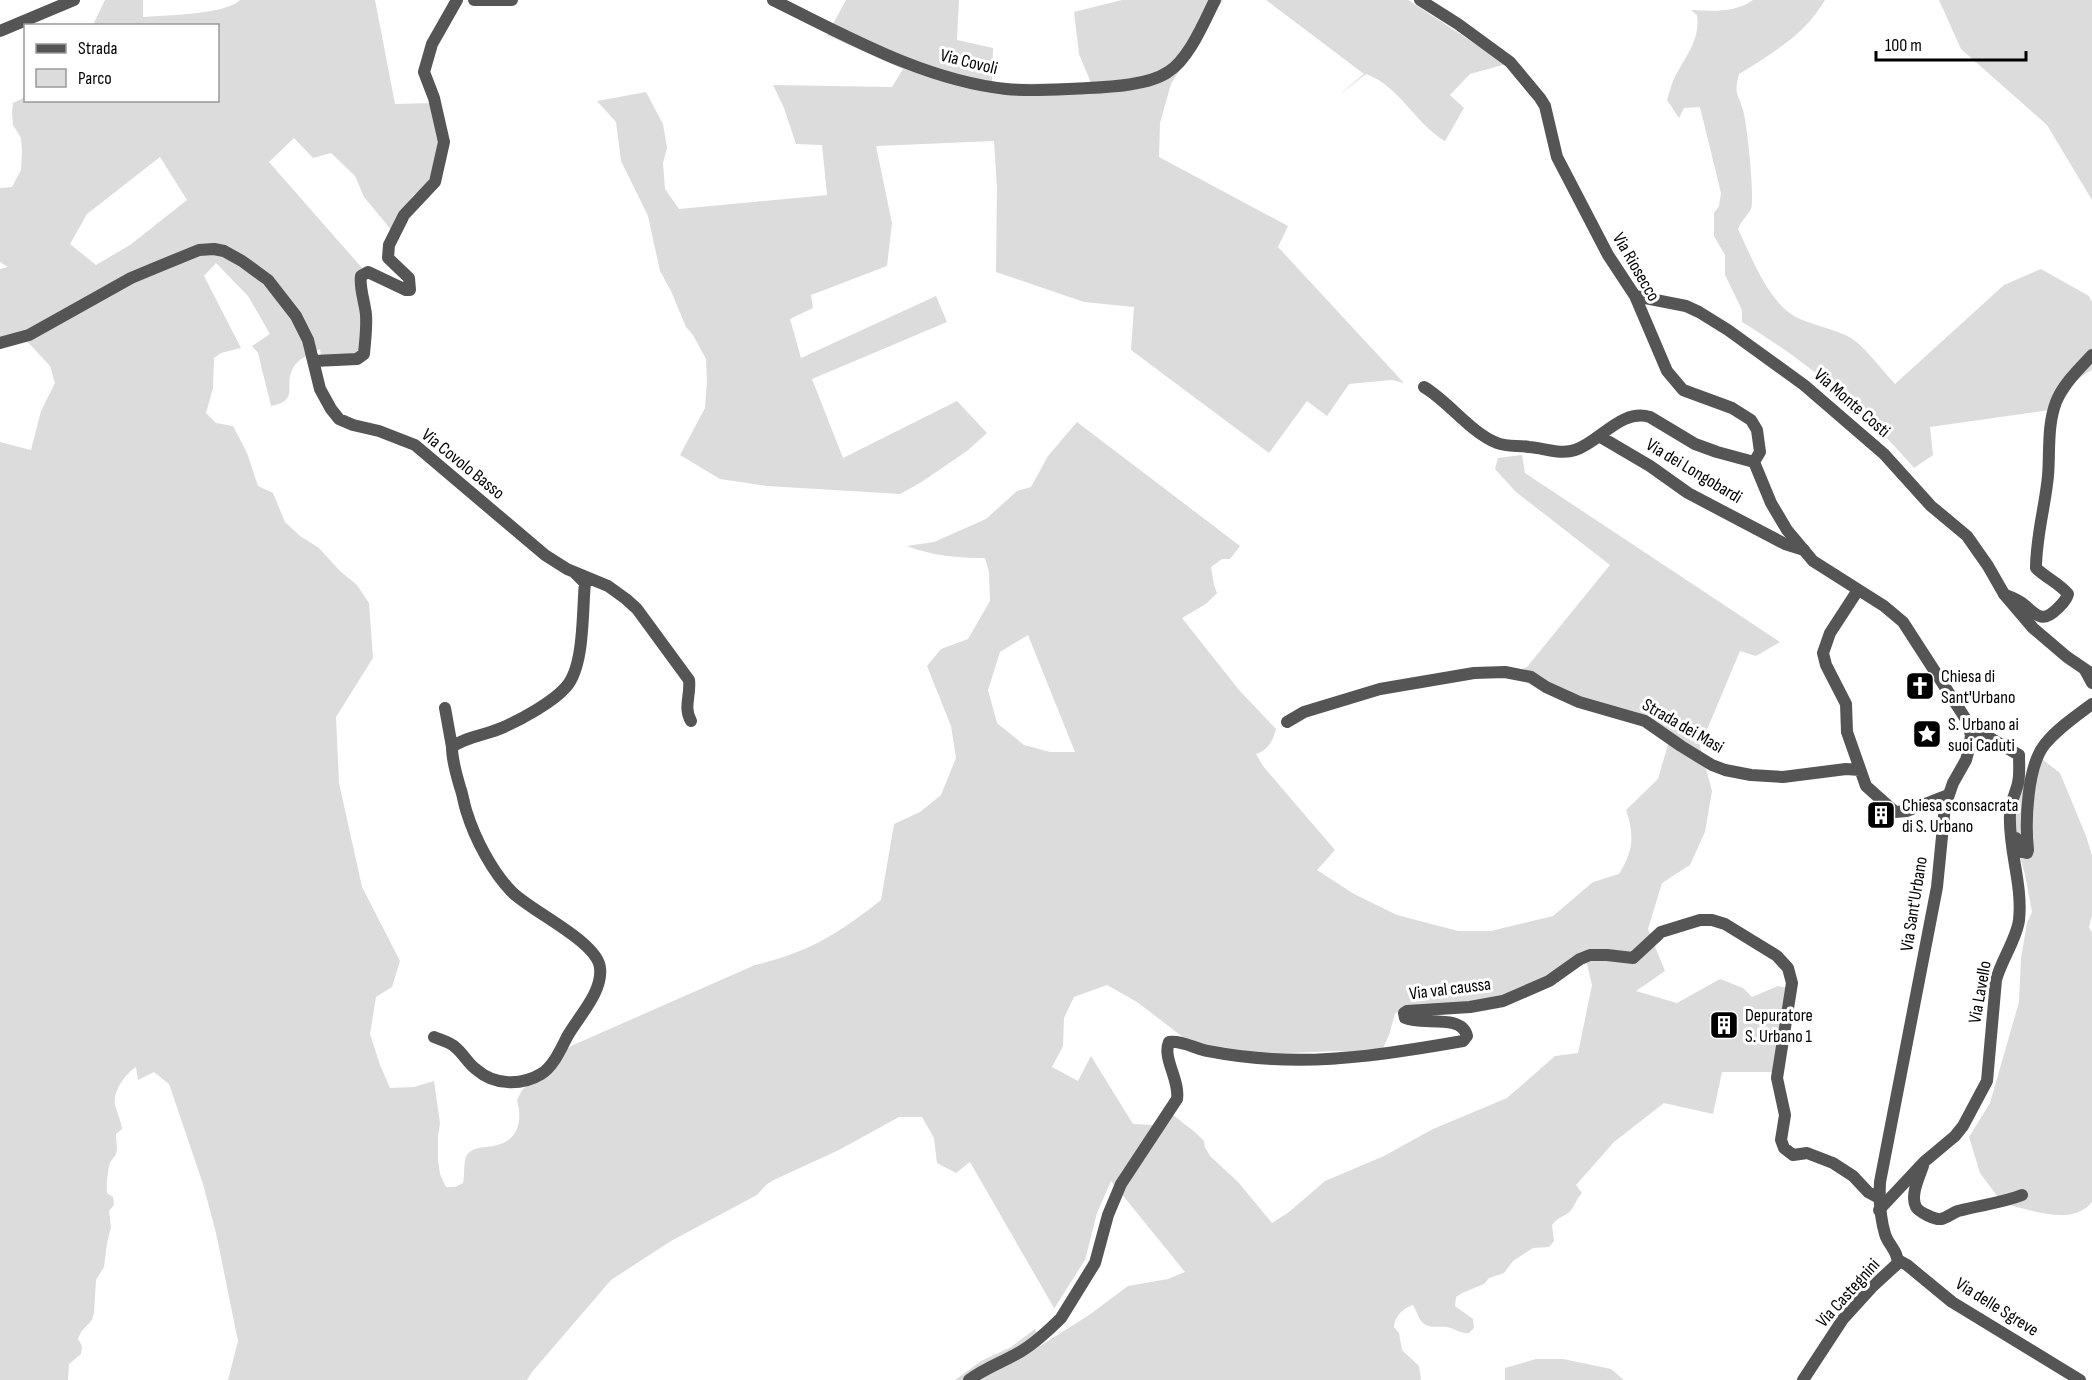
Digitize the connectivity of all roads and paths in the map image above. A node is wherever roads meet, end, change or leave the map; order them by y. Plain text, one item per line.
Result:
1 (74, 0) edge
2 (457, 0) edge
3 (474, 0) edge
4 (512, 0) edge
5 (773, 0) edge
6 (1215, 0) edge
7 (1420, 0) edge
8 (0, 31) edge
9 (1635, 296) junction
10 (0, 343) edge
11 (2092, 355) edge
12 (314, 361) junction
13 (1424, 387) dead end
14 (1599, 436) junction
15 (1754, 462) junction
16 (1804, 550) junction
17 (574, 572) junction
18 (1858, 590) junction
19 (2004, 594) junction
20 (2088, 672) edge
21 (2092, 683) edge
22 (2092, 704) edge
23 (445, 708) dead end
24 (691, 721) dead end
25 (1287, 722) dead end
26 (1971, 735) junction
27 (452, 747) junction
28 (1860, 770) junction
29 (1948, 795) junction
30 (2010, 819) junction
31 (435, 1037) dead end
32 (1924, 1162) junction
33 (2022, 1195) dead end
34 (1879, 1204) junction
35 (1898, 1260) junction
36 (969, 1380) edge
37 (1803, 1380) edge
38 (2080, 1380) edge

1 - 8 street
2 - 12 street
3 - 4 street
5 - 6 street, Via Covoli
7 - 9 street, Via Riosecco
9 - 15 street, Via Riosecco
9 - 19 street, Via Monte Costi
10 - 12 street, Via Covolo Basso
11 - 19 street, Via Monte Costi
12 - 17 street, Via Covolo Basso
13 - 14 street
14 - 15 street
14 - 16 street, Via dei Longobardi
15 - 16 street, Via Riosecco
16 - 18 street
17 - 24 street, Via Covolo Basso
17 - 27 street
18 - 26 street
18 - 28 street
19 - 20 street, Via Monte Costi
20 - 21 street
22 - 30 street
23 - 27 street
25 - 28 street, Strada dei Masi
26 - 29 street, Via Sant'Urbano
26 - 30 street, Via Lavello
27 - 31 street
28 - 29 street
29 - 34 street, Via Sant'Urbano
30 - 32 street, Via Lavello
32 - 33 street
32 - 34 street, Via Lavello
34 - 35 street, Via Sant'Urbano
34 - 36 street, Via val caussa
35 - 37 street, Via Castegnini
35 - 38 street, Via delle Sgreve

